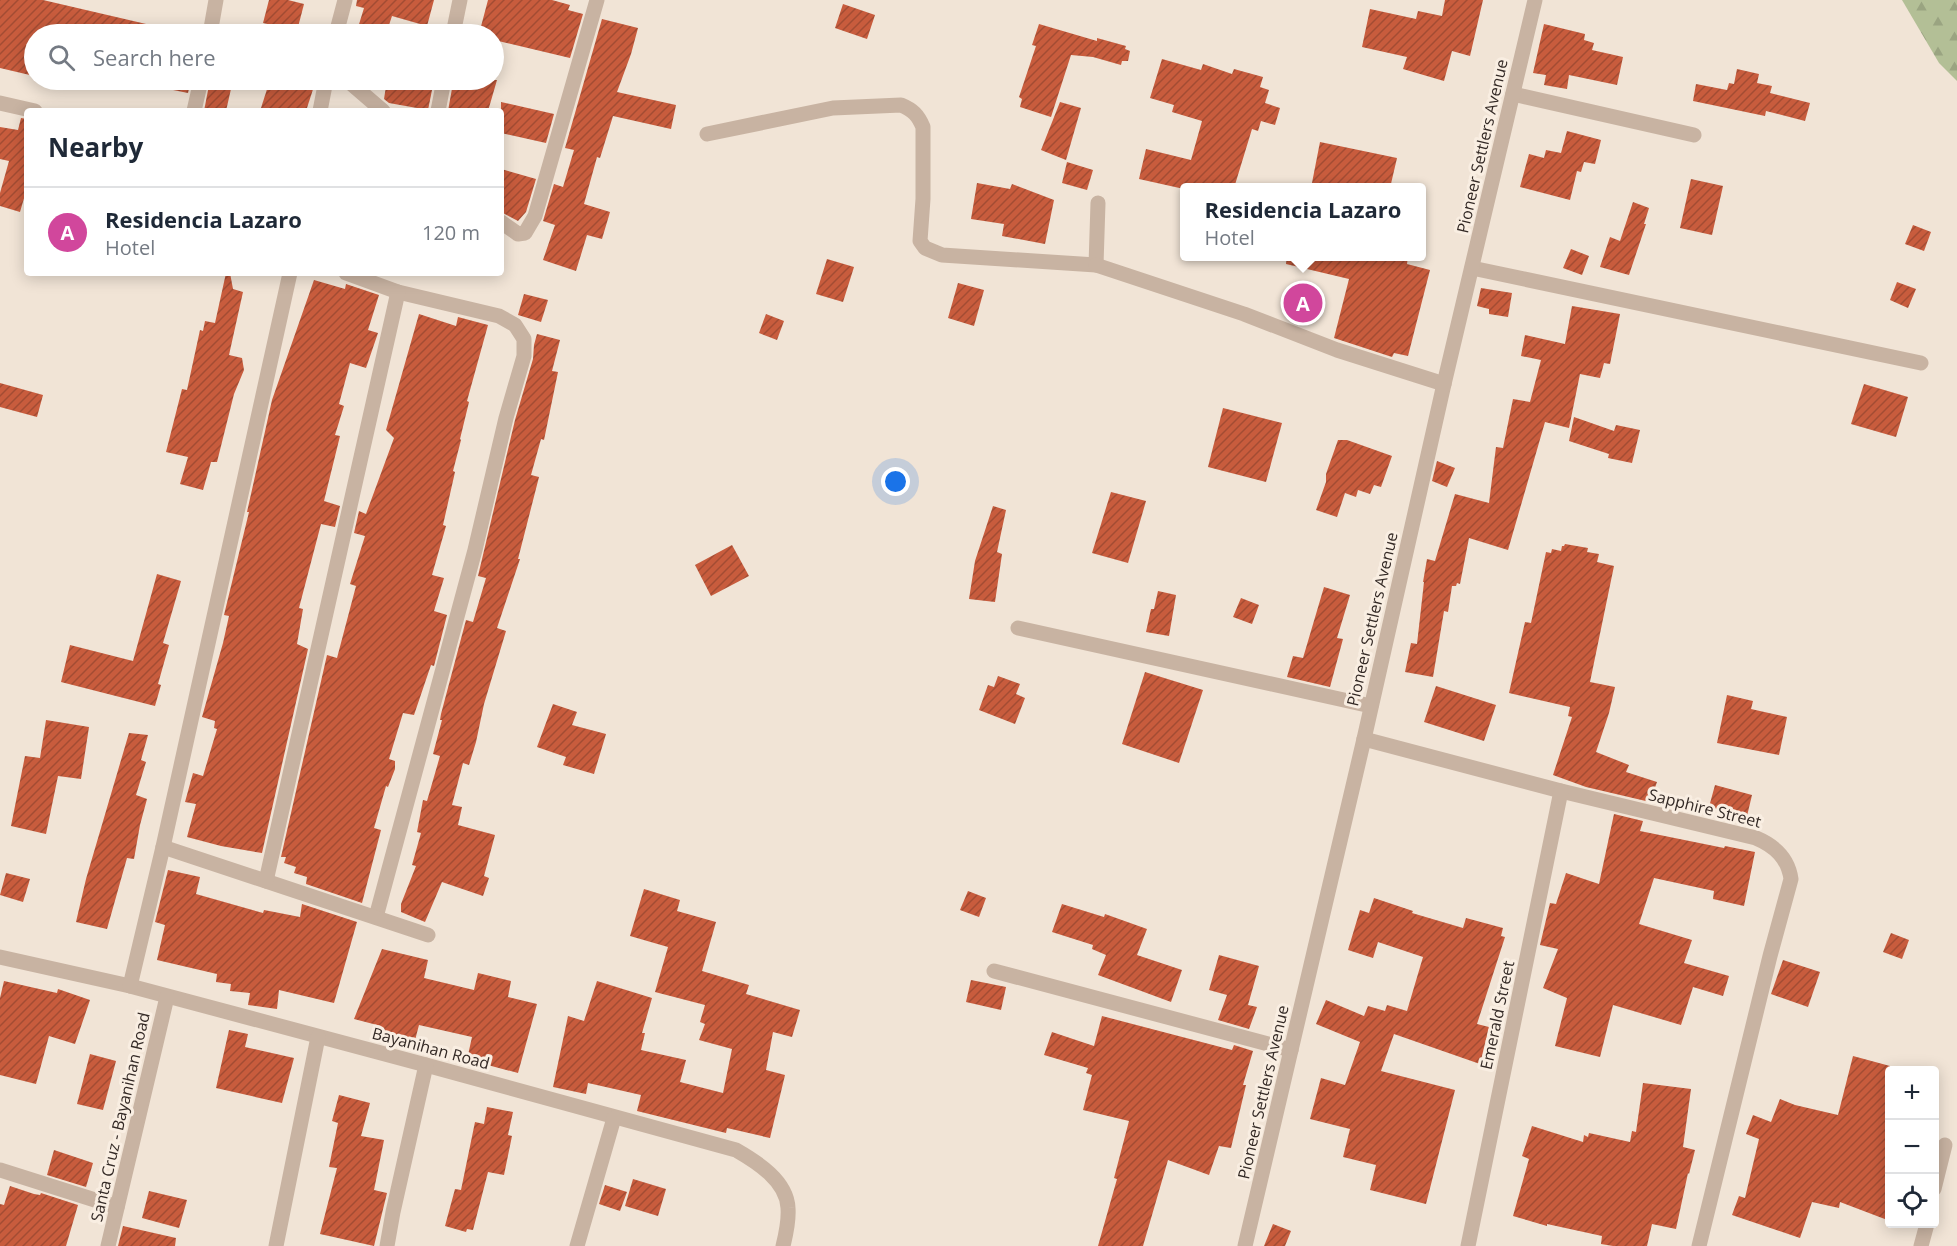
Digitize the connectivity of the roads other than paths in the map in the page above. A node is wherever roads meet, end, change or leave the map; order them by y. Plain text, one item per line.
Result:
1 (216, 0) edge
2 (345, 0) edge
3 (460, 0) edge
4 (597, 0) edge
5 (1535, 0) edge
6 (212, 24) edge
7 (339, 24) edge
8 (455, 24) edge
9 (199, 90) edge
10 (324, 90) edge
11 (359, 90) edge
12 (442, 90) edge
13 (1513, 94) junction
14 (0, 103) edge
15 (24, 108) edge
16 (195, 108) edge
17 (321, 108) edge
18 (380, 108) edge
19 (439, 108) edge
20 (707, 134) dead end
21 (1694, 135) dead end
22 (1098, 203) dead end
23 (504, 224) edge
24 (1096, 266) junction
25 (1472, 268) junction
26 (289, 276) edge
27 (354, 276) edge
28 (398, 292) junction
29 (1921, 363) dead end
30 (1444, 384) junction
31 (1018, 628) dead end
32 (1371, 706) junction
33 (1364, 739) junction
34 (1561, 791) junction
35 (163, 847) junction
36 (266, 881) junction
37 (375, 917) junction
38 (428, 935) dead end
39 (0, 957) edge
40 (994, 971) dead end
41 (130, 986) junction
42 (167, 997) junction
43 (318, 1037) junction
44 (1291, 1050) junction
45 (426, 1065) junction
46 (614, 1118) junction
47 (1945, 1145) dead end
48 (0, 1170) edge
49 (1938, 1174) edge
50 (117, 1207) junction
51 (1926, 1228) edge
52 (108, 1246) edge
53 (276, 1246) edge
54 (387, 1246) edge
55 (578, 1246) edge
56 (783, 1246) edge
57 (1245, 1246) edge
58 (1468, 1246) edge
59 (1700, 1246) edge
60 (1922, 1246) edge

1 - 6 street
2 - 7 street
3 - 8 street
4 - 23 street
5 - 13 street, Pioneer Settlers Avenue
9 - 16 street
10 - 17 street
11 - 18 street
12 - 19 street
13 - 21 street
13 - 25 street, Pioneer Settlers Avenue
14 - 15 street
20 - 24 street
22 - 24 street
24 - 30 street
25 - 29 street
25 - 30 street, Pioneer Settlers Avenue
26 - 35 street
27 - 28 street
28 - 36 street
28 - 37 street
30 - 32 street, Pioneer Settlers Avenue
31 - 32 street
32 - 33 street, Pioneer Settlers Avenue
33 - 34 street, Sapphire Street
33 - 44 street, Pioneer Settlers Avenue
34 - 58 street, Emerald Street
34 - 59 street, Sapphire Street
35 - 36 street
35 - 41 street
36 - 37 street
37 - 38 street
39 - 41 street, Bayanihan Road
40 - 44 street
41 - 42 street, Bayanihan Road
42 - 43 street, Bayanihan Road
42 - 50 street, Santa Cruz - Bayanihan Road
43 - 45 street, Bayanihan Road
43 - 53 street
44 - 57 street, Pioneer Settlers Avenue
45 - 46 street, Bayanihan Road
45 - 54 street
46 - 55 street
46 - 56 street, Bayanihan Road
47 - 49 street
48 - 50 street
50 - 52 street, Santa Cruz - Bayanihan Road
51 - 60 street

